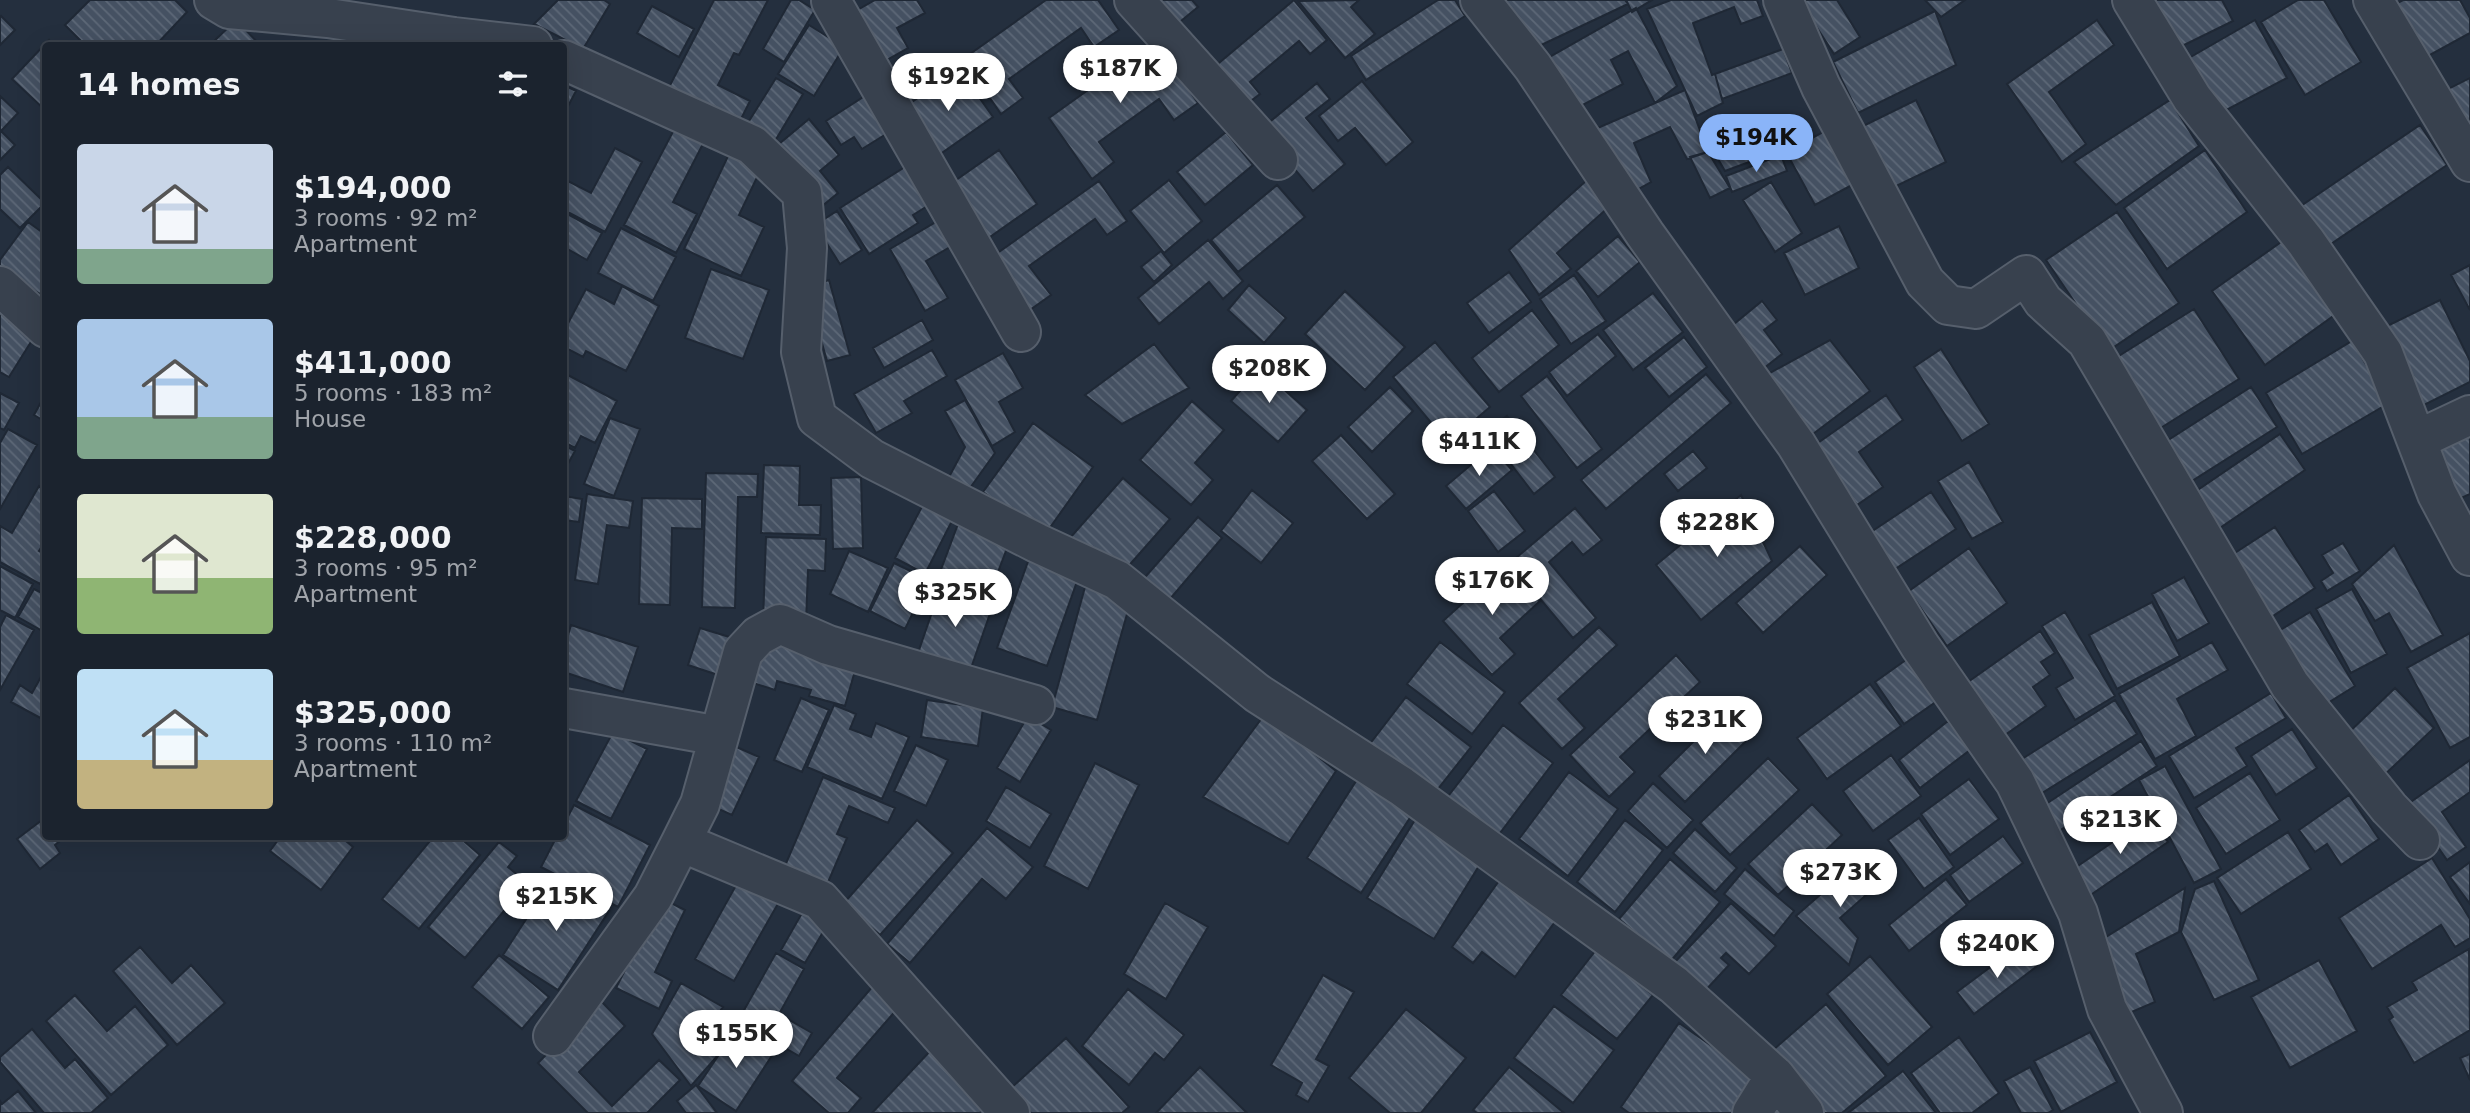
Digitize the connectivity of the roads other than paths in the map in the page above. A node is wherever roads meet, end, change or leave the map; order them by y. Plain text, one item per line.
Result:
1 (214, 0) edge
2 (831, 0) edge
3 (1134, 0) edge
4 (1480, 0) edge
5 (1783, 0) edge
6 (2132, 0) edge
7 (2373, 0) edge
8 (498, 42) edge
9 (567, 61) edge
10 (1278, 160) dead end
11 (2470, 162) edge
12 (0, 286) edge
13 (42, 324) edge
14 (1021, 332) dead end
15 (2470, 415) edge
16 (2417, 440) junction
17 (2470, 556) edge
18 (1035, 705) dead end
19 (567, 709) edge
20 (719, 736) junction
21 (2420, 840) dead end
22 (681, 842) junction
23 (553, 1036) dead end
24 (1775, 1076) junction
25 (1010, 1113) edge
26 (1752, 1113) edge
27 (1804, 1113) edge
28 (2163, 1113) edge

1 - 8 street
2 - 14 street
3 - 10 street
4 - 28 street
5 - 21 street
6 - 16 street
7 - 11 street
9 - 24 street
12 - 13 street
15 - 16 street
16 - 17 street
18 - 20 street
19 - 20 street
20 - 22 street
22 - 23 street
22 - 25 street
24 - 26 street
24 - 27 street

